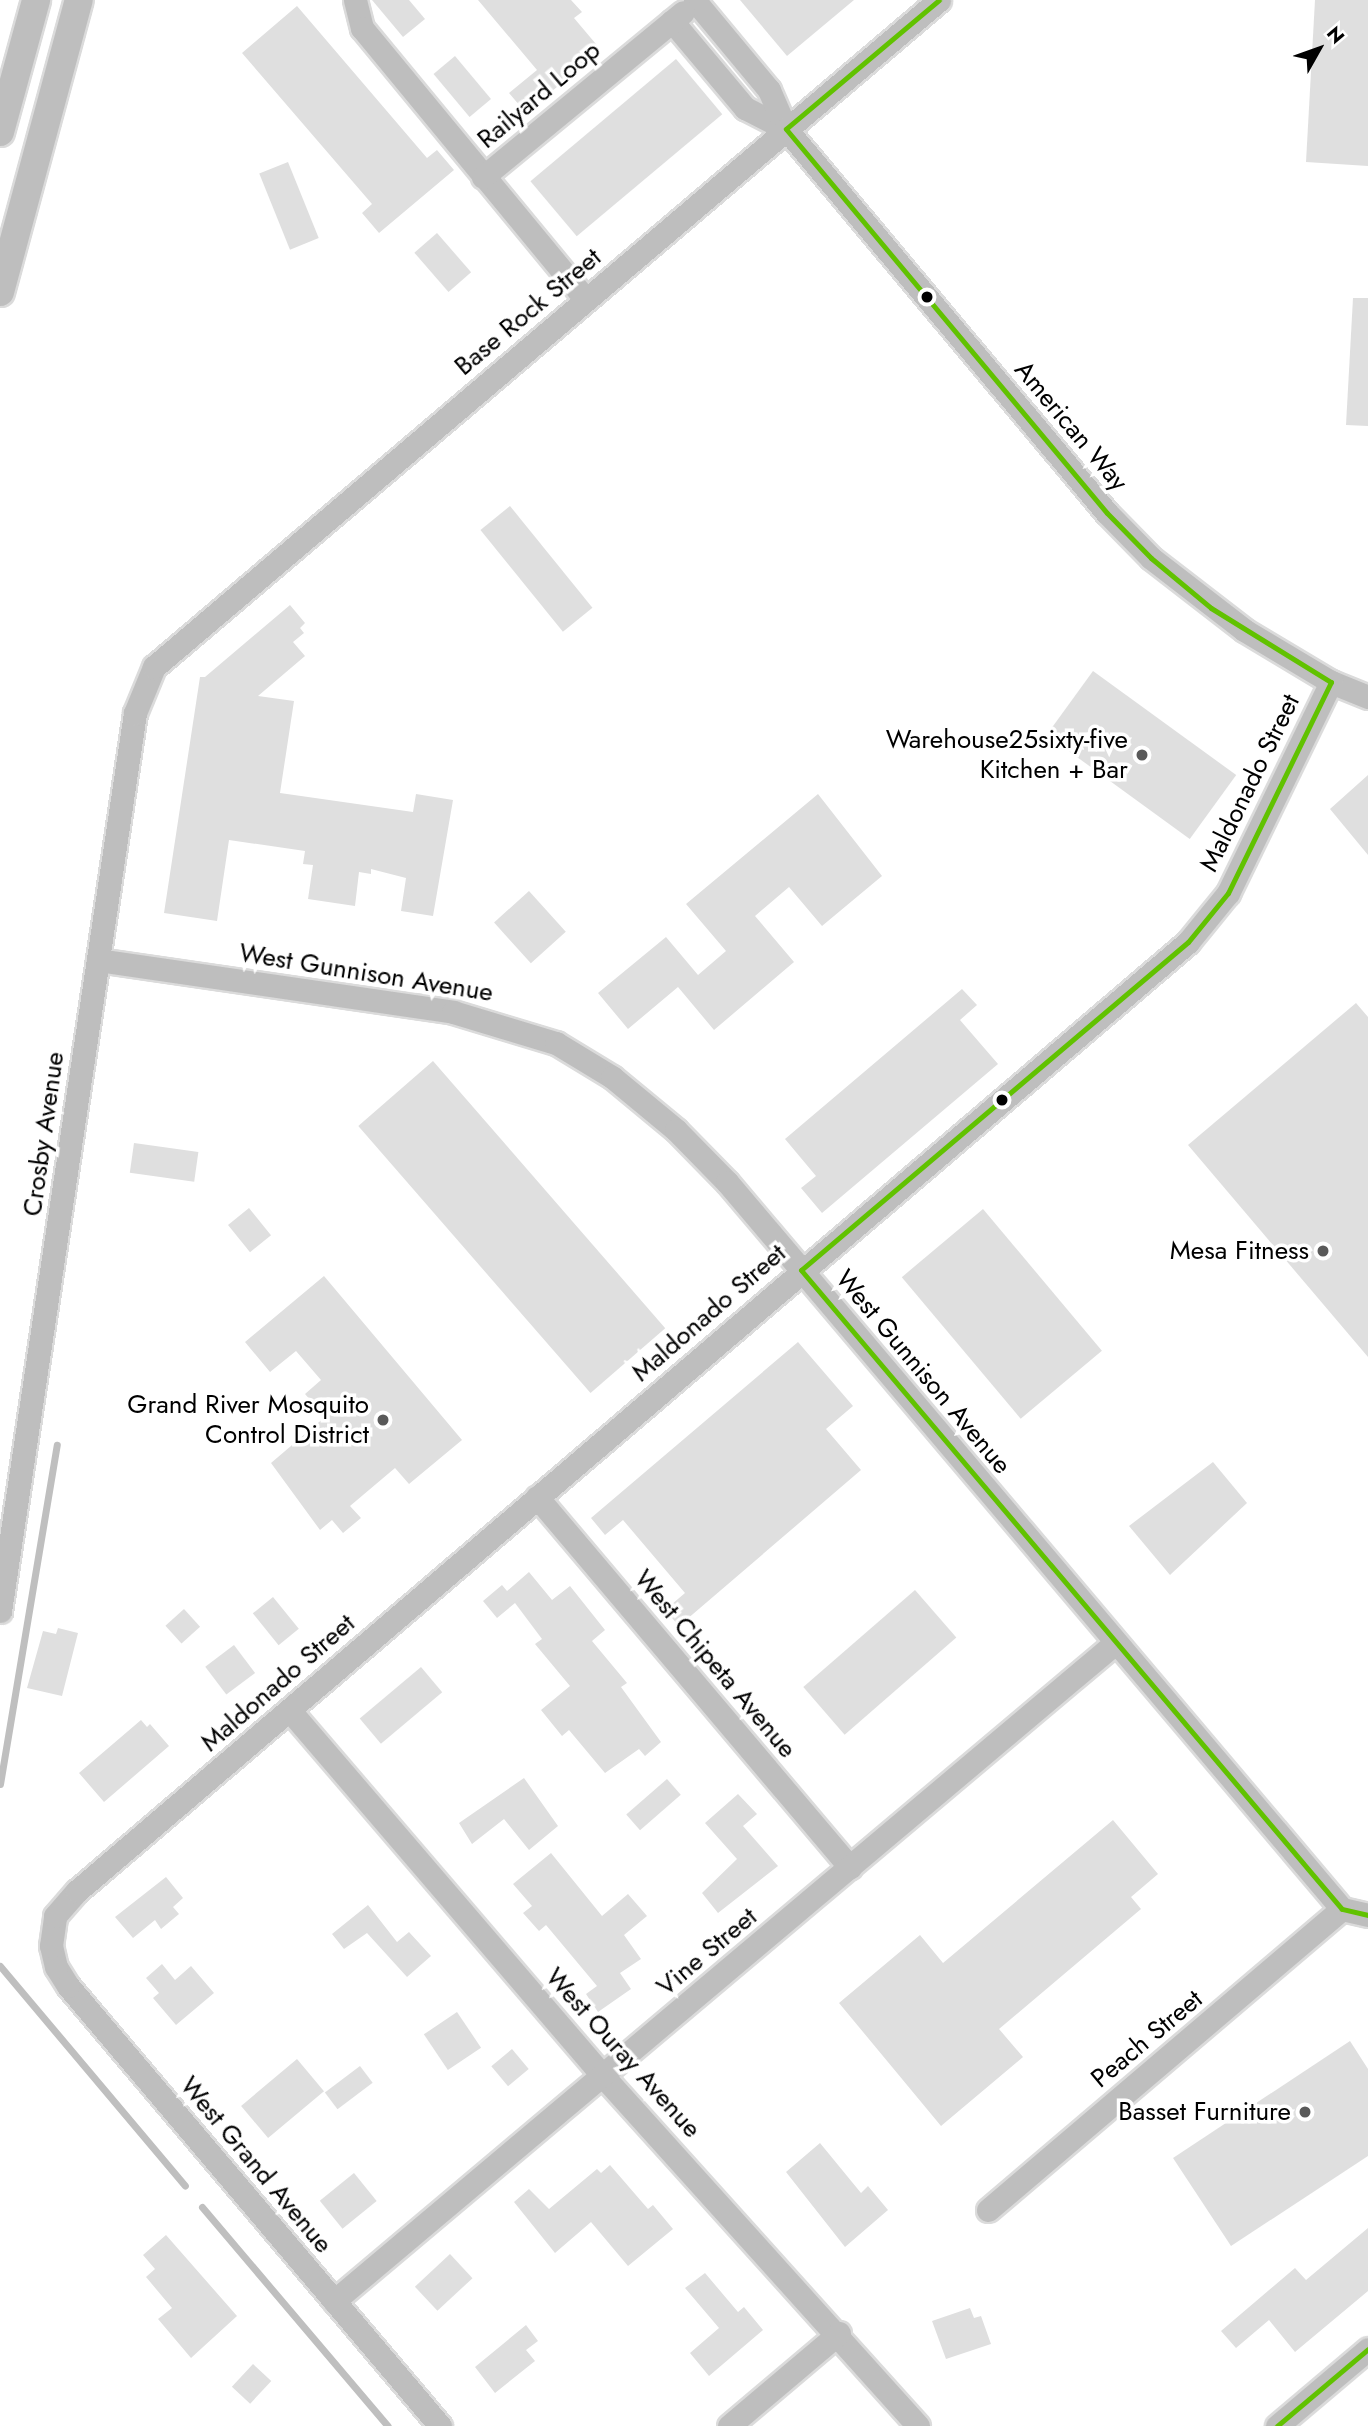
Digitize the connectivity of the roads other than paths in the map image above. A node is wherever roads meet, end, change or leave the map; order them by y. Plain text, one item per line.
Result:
1 (37, 0) edge
2 (79, 0) edge
3 (355, 0) edge
4 (939, 0) edge
5 (696, 1) edge
6 (672, 21) junction
7 (786, 129) junction
8 (0, 132) edge
9 (483, 177) junction
10 (0, 292) edge
11 (586, 300) junction
12 (153, 667) joint
13 (1331, 682) junction
14 (1368, 696) edge
15 (99, 960) junction
16 (801, 1270) junction
17 (537, 1497) junction
18 (0, 1611) edge
19 (1114, 1644) junction
20 (291, 1712) junction
21 (850, 1868) junction
22 (1342, 1909) junction
23 (1368, 1915) edge
24 (52, 1930) joint
25 (603, 2076) junction
26 (988, 2210) dead end
27 (334, 2301) junction
28 (839, 2333) junction
29 (1368, 2349) edge
30 (440, 2426) edge
31 (729, 2426) edge
32 (918, 2426) edge
33 (1278, 2426) edge

1 - 8 main road
2 - 10 main road
3 - 9 street, Railyard Loop
4 - 7 street, Base Rock Street
5 - 6 street, Railyard Loop
5 - 7 street, Railyard Loop
6 - 7 street
6 - 9 street, Railyard Loop
7 - 11 street, Base Rock Street
7 - 13 street, American Way
9 - 11 street
11 - 12 street, Base Rock Street
12 - 15 street, Crosby Avenue
13 - 14 street, American Way
13 - 16 street, Maldonado Street
15 - 16 street, West Gunnison Avenue
15 - 18 street, Crosby Avenue
16 - 17 street, Maldonado Street
16 - 19 street, West Gunnison Avenue
17 - 20 street, Maldonado Street
17 - 21 street, West Chipeta Avenue
19 - 21 street, Vine Street
19 - 22 street, West Gunnison Avenue
20 - 24 street, Maldonado Street
20 - 25 street, West Ouray Avenue
21 - 25 street, Vine Street
22 - 23 street
22 - 26 street, Peach Street
24 - 27 street, West Grand Avenue
25 - 27 street, Vine Street
25 - 28 street, West Ouray Avenue
27 - 30 street, West Grand Avenue
28 - 31 street
28 - 32 street, West Ouray Avenue
29 - 33 street

